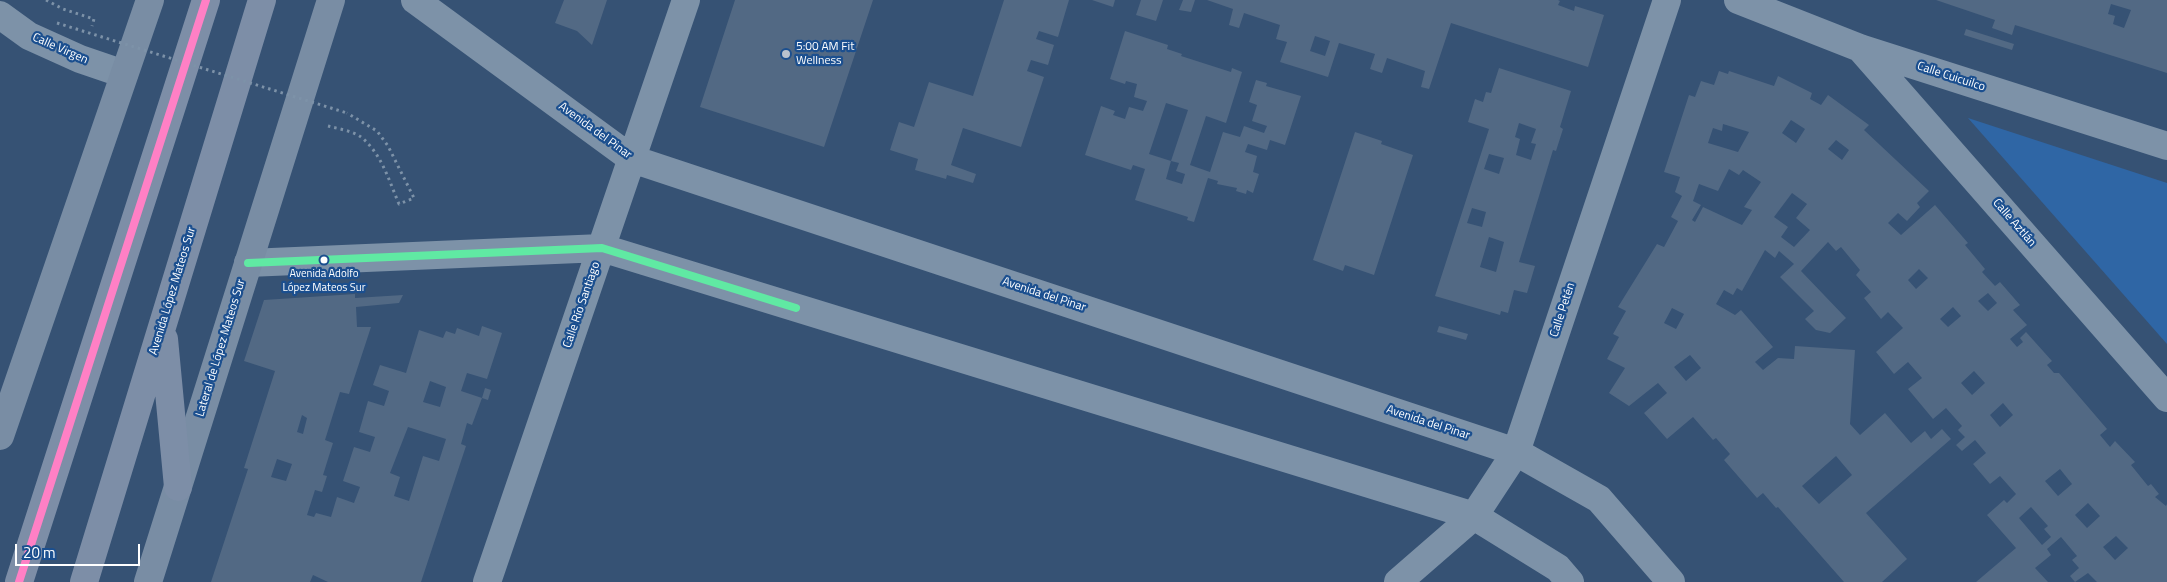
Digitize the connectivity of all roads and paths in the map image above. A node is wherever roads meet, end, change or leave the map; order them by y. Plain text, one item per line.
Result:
1 (150, 0) edge
2 (206, 0) edge
3 (262, 0) edge
4 (331, 0) edge
5 (415, 0) edge
6 (686, 0) edge
7 (1667, 0) edge
8 (1738, 0) edge
9 (0, 15) edge
10 (57, 23) dead end
11 (1860, 48) junction
12 (124, 74) junction
13 (294, 118) junction
14 (2167, 146) edge
15 (632, 159) junction
16 (602, 248) junction
17 (248, 263) junction
18 (162, 326) junction
19 (2167, 398) edge
20 (0, 436) edge
21 (1516, 452) junction
22 (178, 487) junction
23 (1474, 516) junction
24 (19, 582) edge
25 (84, 582) edge
26 (148, 582) edge
27 (487, 582) edge
28 (1398, 582) edge
29 (1570, 582) edge
30 (1671, 582) edge

1 - 12 main road
2 - 24 main road
3 - 18 main road, Avenida López Mateos Sur
4 - 13 main road, Lateral de López Mateos Sur
5 - 15 street, Avenida del Pinar
6 - 15 street, Calle Río Santiago
7 - 21 street, Calle Petén
8 - 11 street, Calle Cuicuilco
9 - 12 street, Calle Virgen
10 - 13 path, bridge
11 - 14 street, Calle Cuicuilco
11 - 19 street, Calle Aztlán
12 - 20 main road
13 - 17 main road, Lateral de López Mateos Sur
15 - 16 street, Calle Río Santiago
15 - 21 street, Avenida del Pinar
16 - 17 street
16 - 23 street
16 - 27 street, Calle Río Santiago
17 - 22 main road, Lateral de López Mateos Sur
18 - 22 main road
18 - 25 main road, Avenida López Mateos Sur
21 - 23 street, Calle Petén
21 - 30 street, Avenida del Pinar
22 - 26 main road, Lateral de López Mateos Sur
23 - 28 street, Calle Petén
23 - 29 street

